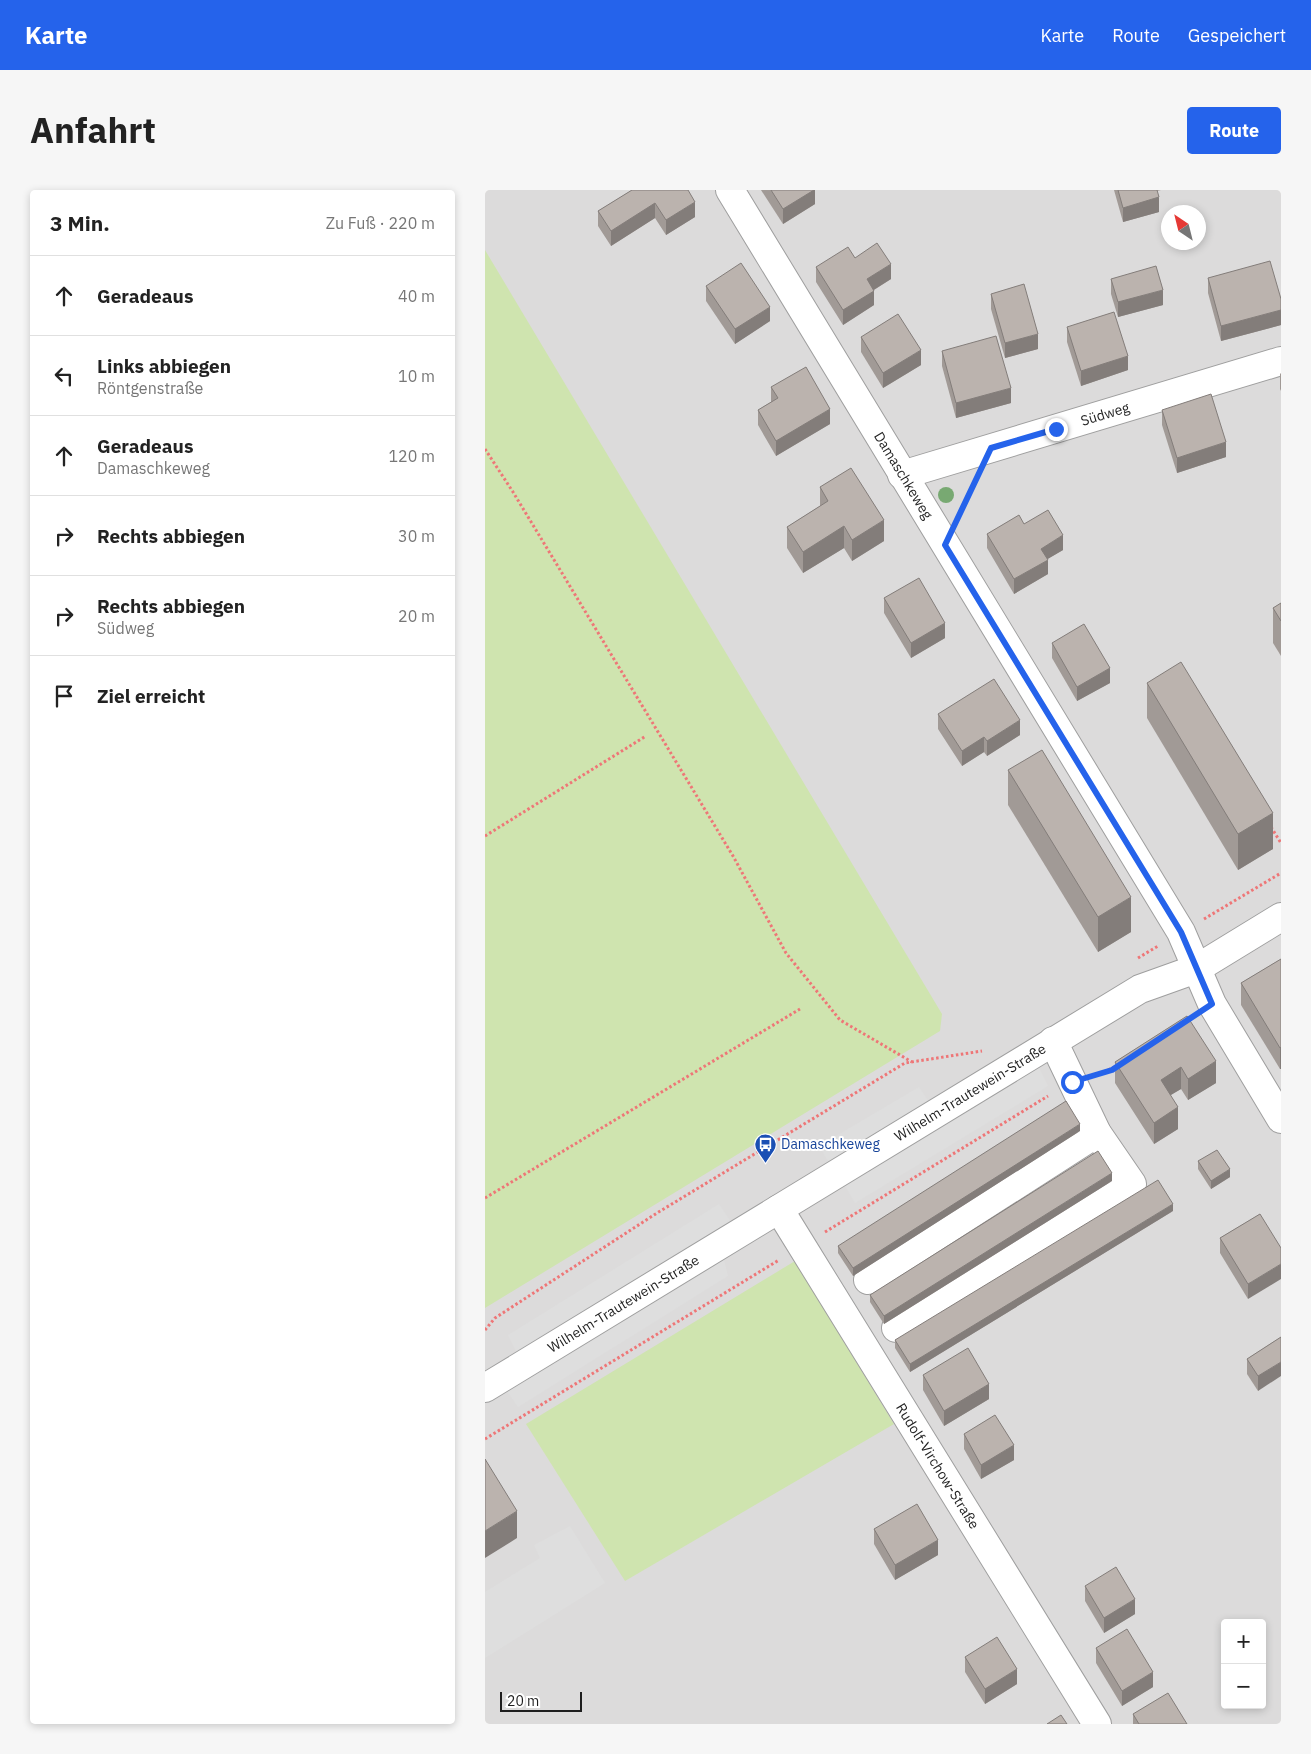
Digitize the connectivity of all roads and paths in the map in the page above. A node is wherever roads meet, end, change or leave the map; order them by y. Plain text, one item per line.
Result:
1 (730, 190) edge
2 (1281, 362) edge
3 (991, 448) junction
4 (485, 449) edge
5 (902, 475) junction
6 (945, 545) junction
7 (646, 736) dead end
8 (1266, 819) edge
9 (485, 836) edge
10 (1281, 843) edge
11 (1281, 873) edge
12 (1281, 917) edge
13 (1181, 932) junction
14 (1131, 962) dead end
15 (1195, 969) junction
16 (800, 1009) dead end
17 (1053, 1042) junction
18 (989, 1047) dead end
19 (913, 1062) junction
20 (1121, 1064) edge
21 (1072, 1082) junction
22 (1281, 1119) edge
23 (1097, 1133) junction
24 (485, 1198) edge
25 (779, 1209) junction
26 (868, 1280) dead end
27 (895, 1328) dead end
28 (485, 1330) edge
29 (485, 1388) edge
30 (1097, 1724) edge

1 - 5 street, Damaschkeweg
2 - 3 street, Südweg
3 - 5 street, Südweg
3 - 6 path
4 - 19 path
5 - 6 street, Damaschkeweg
6 - 13 street, Damaschkeweg
7 - 9 path
8 - 10 path
11 - 13 path
12 - 15 street, Wilhelm-Trautewein-Straße
13 - 14 path
13 - 15 street, Damaschkeweg
15 - 17 street, Wilhelm-Trautewein-Straße
15 - 22 street, Damaschkeweg
16 - 24 path
17 - 21 street
17 - 25 street, Wilhelm-Trautewein-Straße
18 - 19 path
19 - 28 path
20 - 21 path
21 - 23 street
23 - 26 street
23 - 27 street
25 - 29 street, Wilhelm-Trautewein-Straße
25 - 30 street, Rudolf-Virchow-Straße

